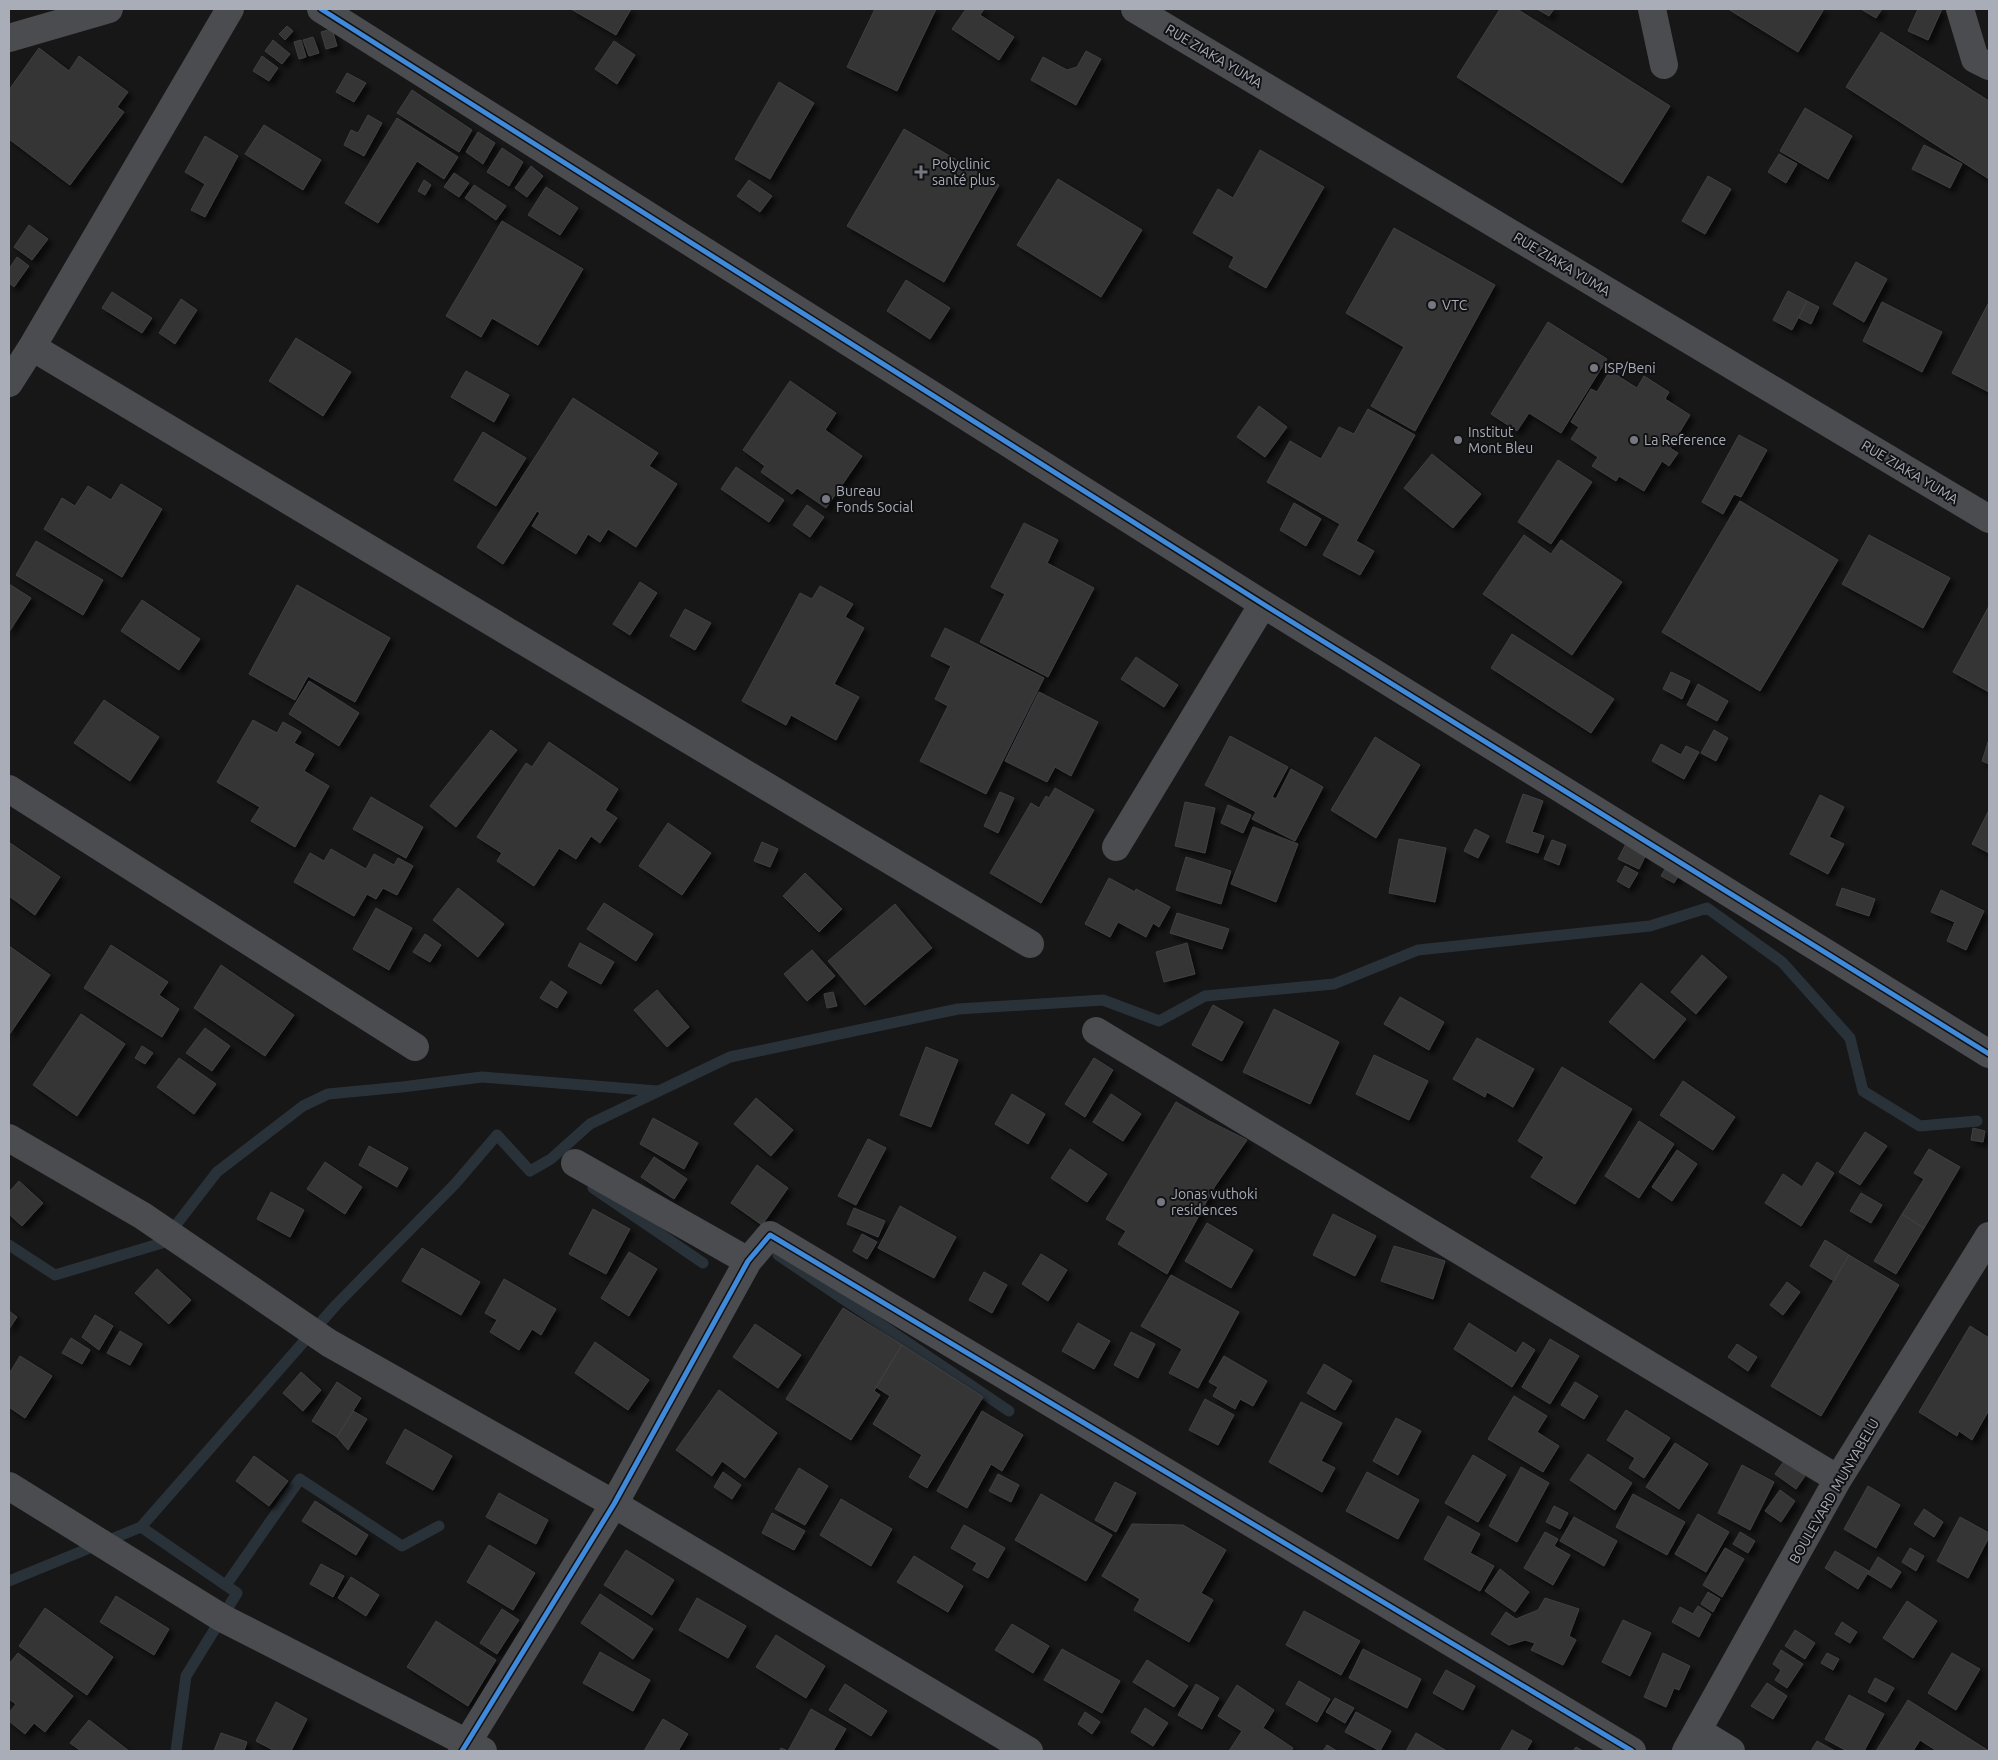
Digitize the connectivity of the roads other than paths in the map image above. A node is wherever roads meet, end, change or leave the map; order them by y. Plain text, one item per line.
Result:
1 (109, 9) edge
2 (230, 9) edge
3 (320, 9) edge
4 (1135, 9) edge
5 (1652, 9) edge
6 (1960, 9) edge
7 (9, 38) edge
8 (1664, 65) dead end
9 (1989, 66) edge
10 (32, 347) junction
11 (9, 382) edge
12 (1989, 519) edge
13 (1263, 604) junction
14 (9, 789) edge
15 (1116, 847) dead end
16 (1030, 944) dead end
17 (1096, 1031) dead end
18 (415, 1048) dead end
19 (1989, 1054) edge
20 (9, 1138) edge
21 (575, 1163) dead end
22 (1989, 1236) edge
23 (748, 1261) junction
24 (1838, 1479) junction
25 (9, 1486) edge
26 (614, 1504) junction
27 (1692, 1741) edge
28 (470, 1748) edge
29 (1029, 1751) edge
30 (1632, 1751) edge
31 (1731, 1751) edge

1 - 7 street
2 - 10 street
3 - 13 street
4 - 12 street, RUE ZIAKA YUMA
5 - 8 street
6 - 9 street
10 - 11 street
10 - 16 street
13 - 15 street
13 - 19 street
14 - 18 street
17 - 24 street
20 - 26 street
21 - 23 street
22 - 24 street, BOULEVARD MUNYABELU
23 - 26 street
23 - 30 street
24 - 27 street, BOULEVARD MUNYABELU
25 - 28 street
26 - 28 street
26 - 29 street
27 - 31 street

